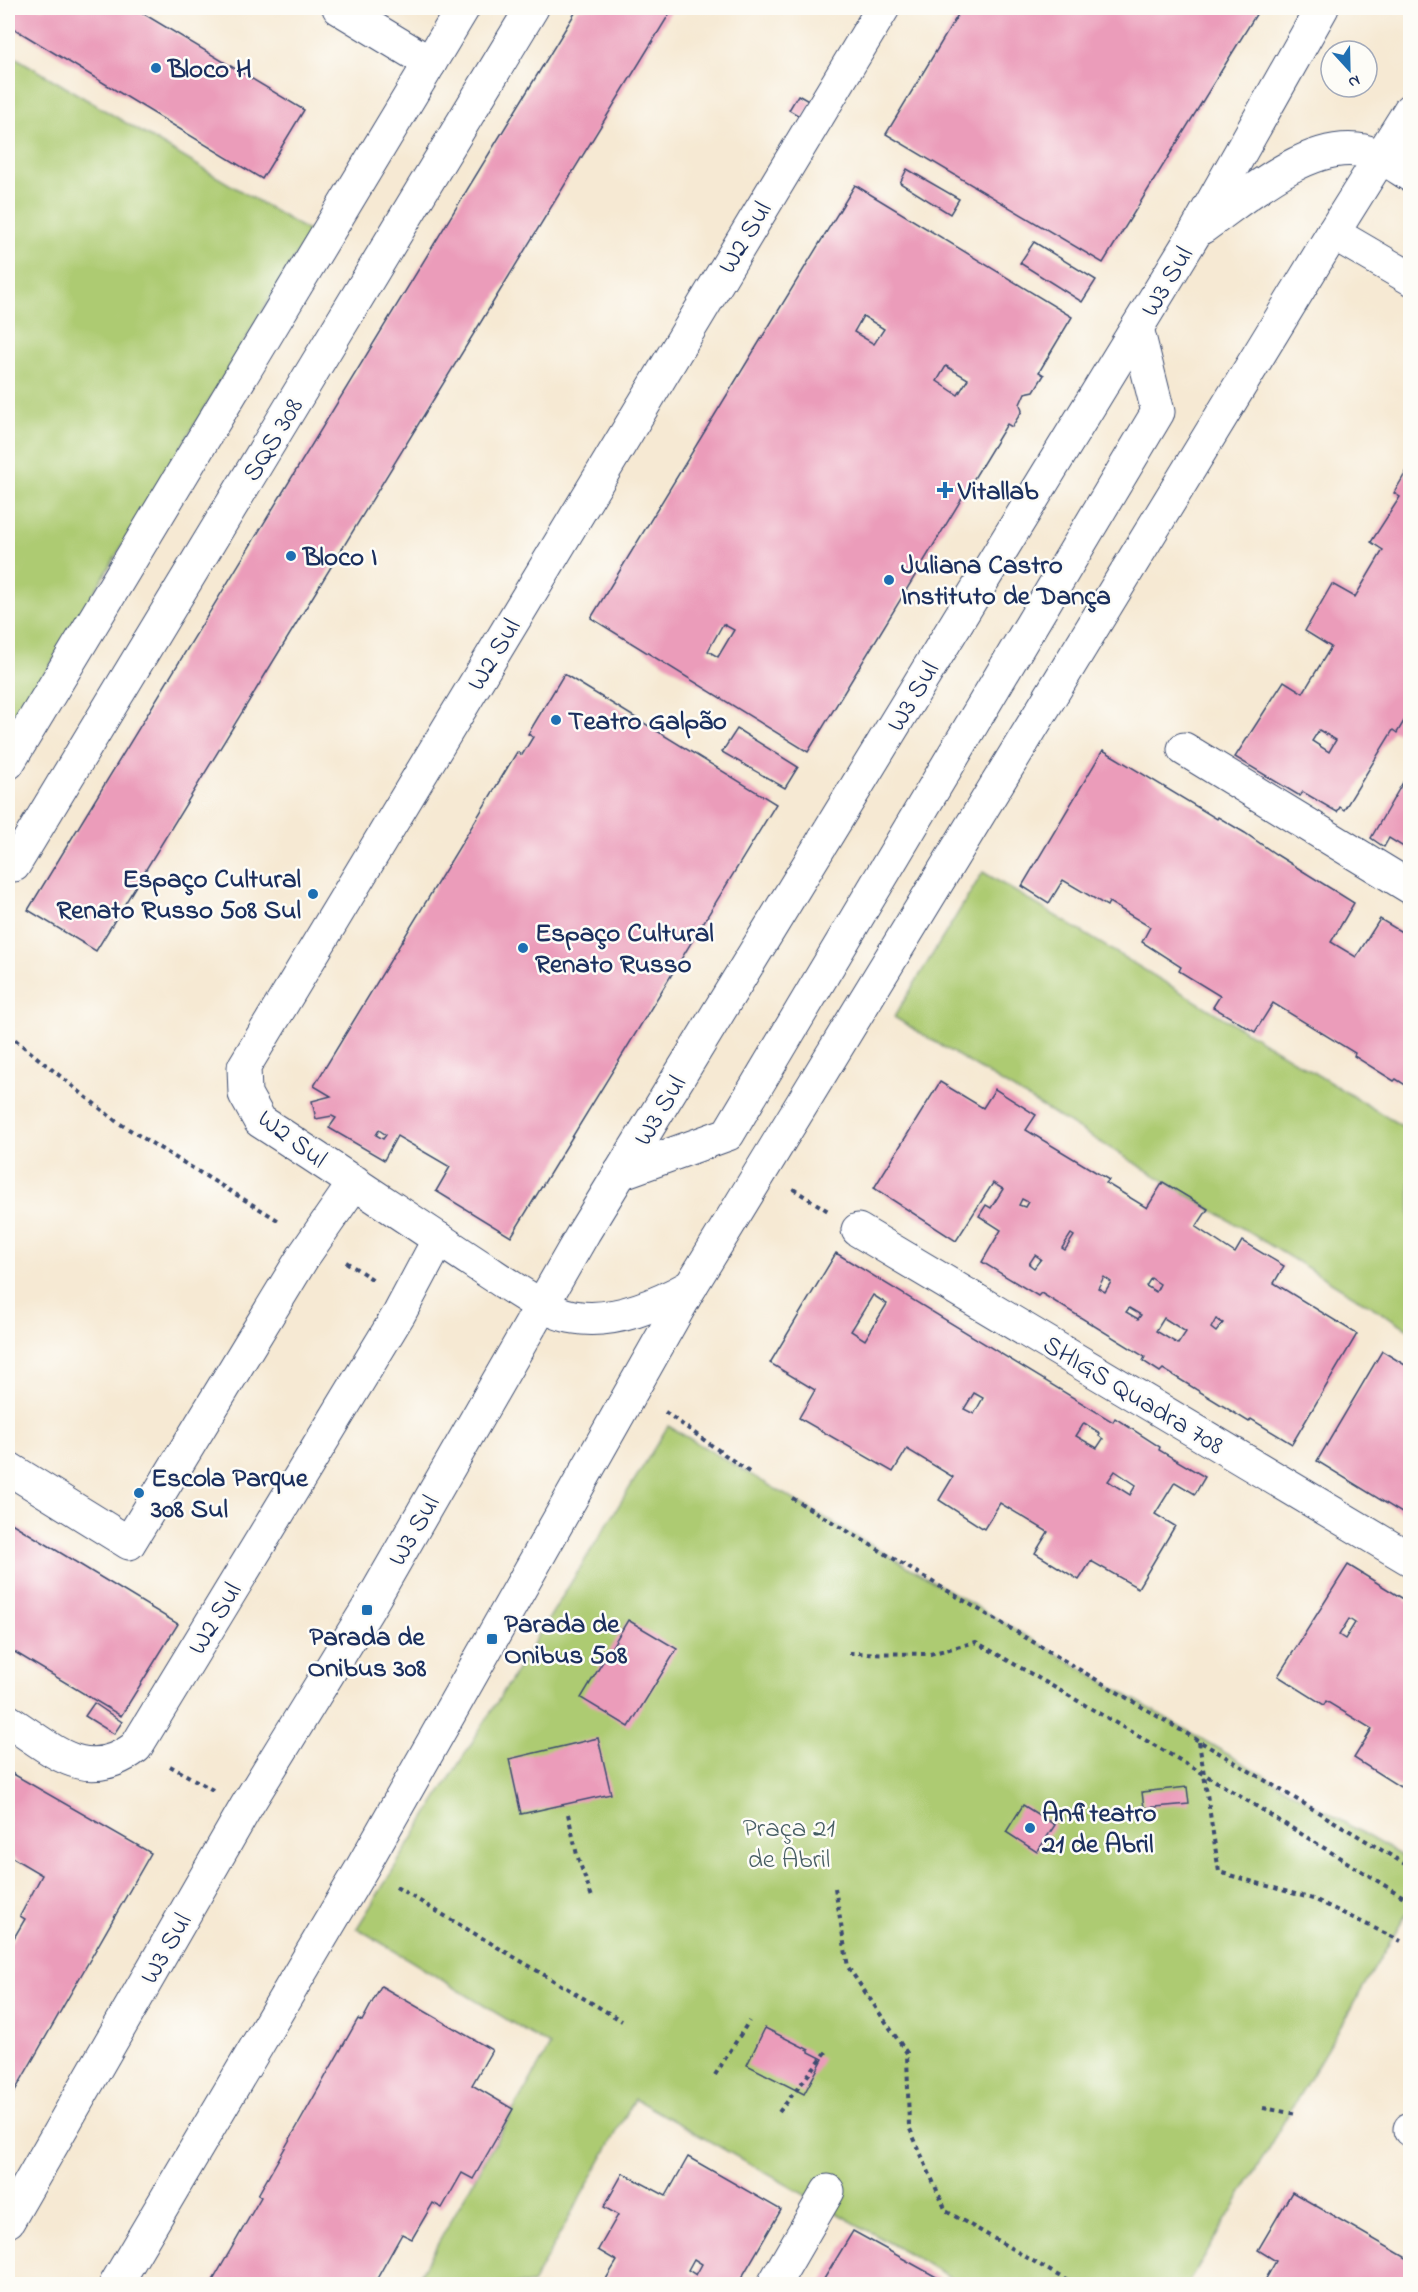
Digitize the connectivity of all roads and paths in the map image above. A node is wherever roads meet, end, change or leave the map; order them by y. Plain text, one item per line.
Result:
1 (339, 8) edge
2 (463, 8) edge
3 (532, 8) edge
4 (883, 8) edge
5 (1322, 8) edge
6 (430, 63) junction
7 (1410, 110) edge
8 (1382, 158) junction
9 (1410, 175) edge
10 (1194, 233) junction
11 (1333, 233) junction
12 (1410, 278) edge
13 (1137, 328) junction
14 (1184, 749) dead end
15 (8, 763) edge
16 (8, 865) edge
17 (1410, 887) edge
18 (8, 1034) edge
19 (762, 1170) junction
20 (620, 1173) junction
21 (355, 1182) junction
22 (858, 1230) joint
23 (439, 1239) junction
24 (313, 1242) junction
25 (691, 1286) junction
26 (543, 1305) junction
27 (399, 1314) junction
28 (633, 1389) junction
29 (8, 1467) edge
30 (749, 1472) dead end
31 (792, 1498) dead end
32 (1410, 1558) edge
33 (849, 1653) dead end
34 (8, 1721) edge
35 (1199, 1742) junction
36 (136, 1747) junction
37 (1204, 1774) junction
38 (246, 1808) junction
39 (568, 1814) dead end
40 (1410, 1867) edge
41 (363, 1868) junction
42 (835, 1888) dead end
43 (593, 1900) dead end
44 (1410, 1901) edge
45 (1401, 1941) dead end
46 (622, 2020) dead end
47 (749, 2021) dead end
48 (827, 2050) dead end
49 (715, 2075) dead end
50 (1263, 2108) dead end
51 (779, 2112) dead end
52 (1297, 2114) dead end
53 (828, 2191) dead end
54 (8, 2221) edge
55 (116, 2284) edge
56 (774, 2284) edge
57 (1073, 2284) edge

1 - 6 street
2 - 6 street
3 - 16 street, SQS 308
4 - 21 street, W2 Sul
5 - 10 street, W3 Sul
6 - 15 street
7 - 8 street
8 - 9 street
8 - 10 street
8 - 11 street
10 - 13 street, W3 Sul
11 - 12 street
11 - 19 street
13 - 20 street, W3 Sul
13 - 20 street
14 - 17 street
18 - 24 path
19 - 22 path
19 - 25 street
20 - 26 street, W3 Sul
21 - 23 street, W2 Sul
21 - 24 street
22 - 32 street, SHIGS Quadra 708
23 - 26 street, W2 Sul
23 - 27 street, W2 Sul
24 - 27 path
24 - 29 street
25 - 26 street, W2 Sul
25 - 28 street
26 - 38 street, W3 Sul
27 - 36 street, W2 Sul
28 - 30 path
28 - 41 street
31 - 35 path
33 - 37 path
34 - 36 street, W2 Sul
35 - 37 path
35 - 40 path
36 - 38 path
37 - 44 path
37 - 45 path
38 - 54 street, W3 Sul
39 - 43 path
41 - 46 path
41 - 55 street
42 - 57 path
47 - 49 path
48 - 51 path
50 - 52 path
53 - 56 street

